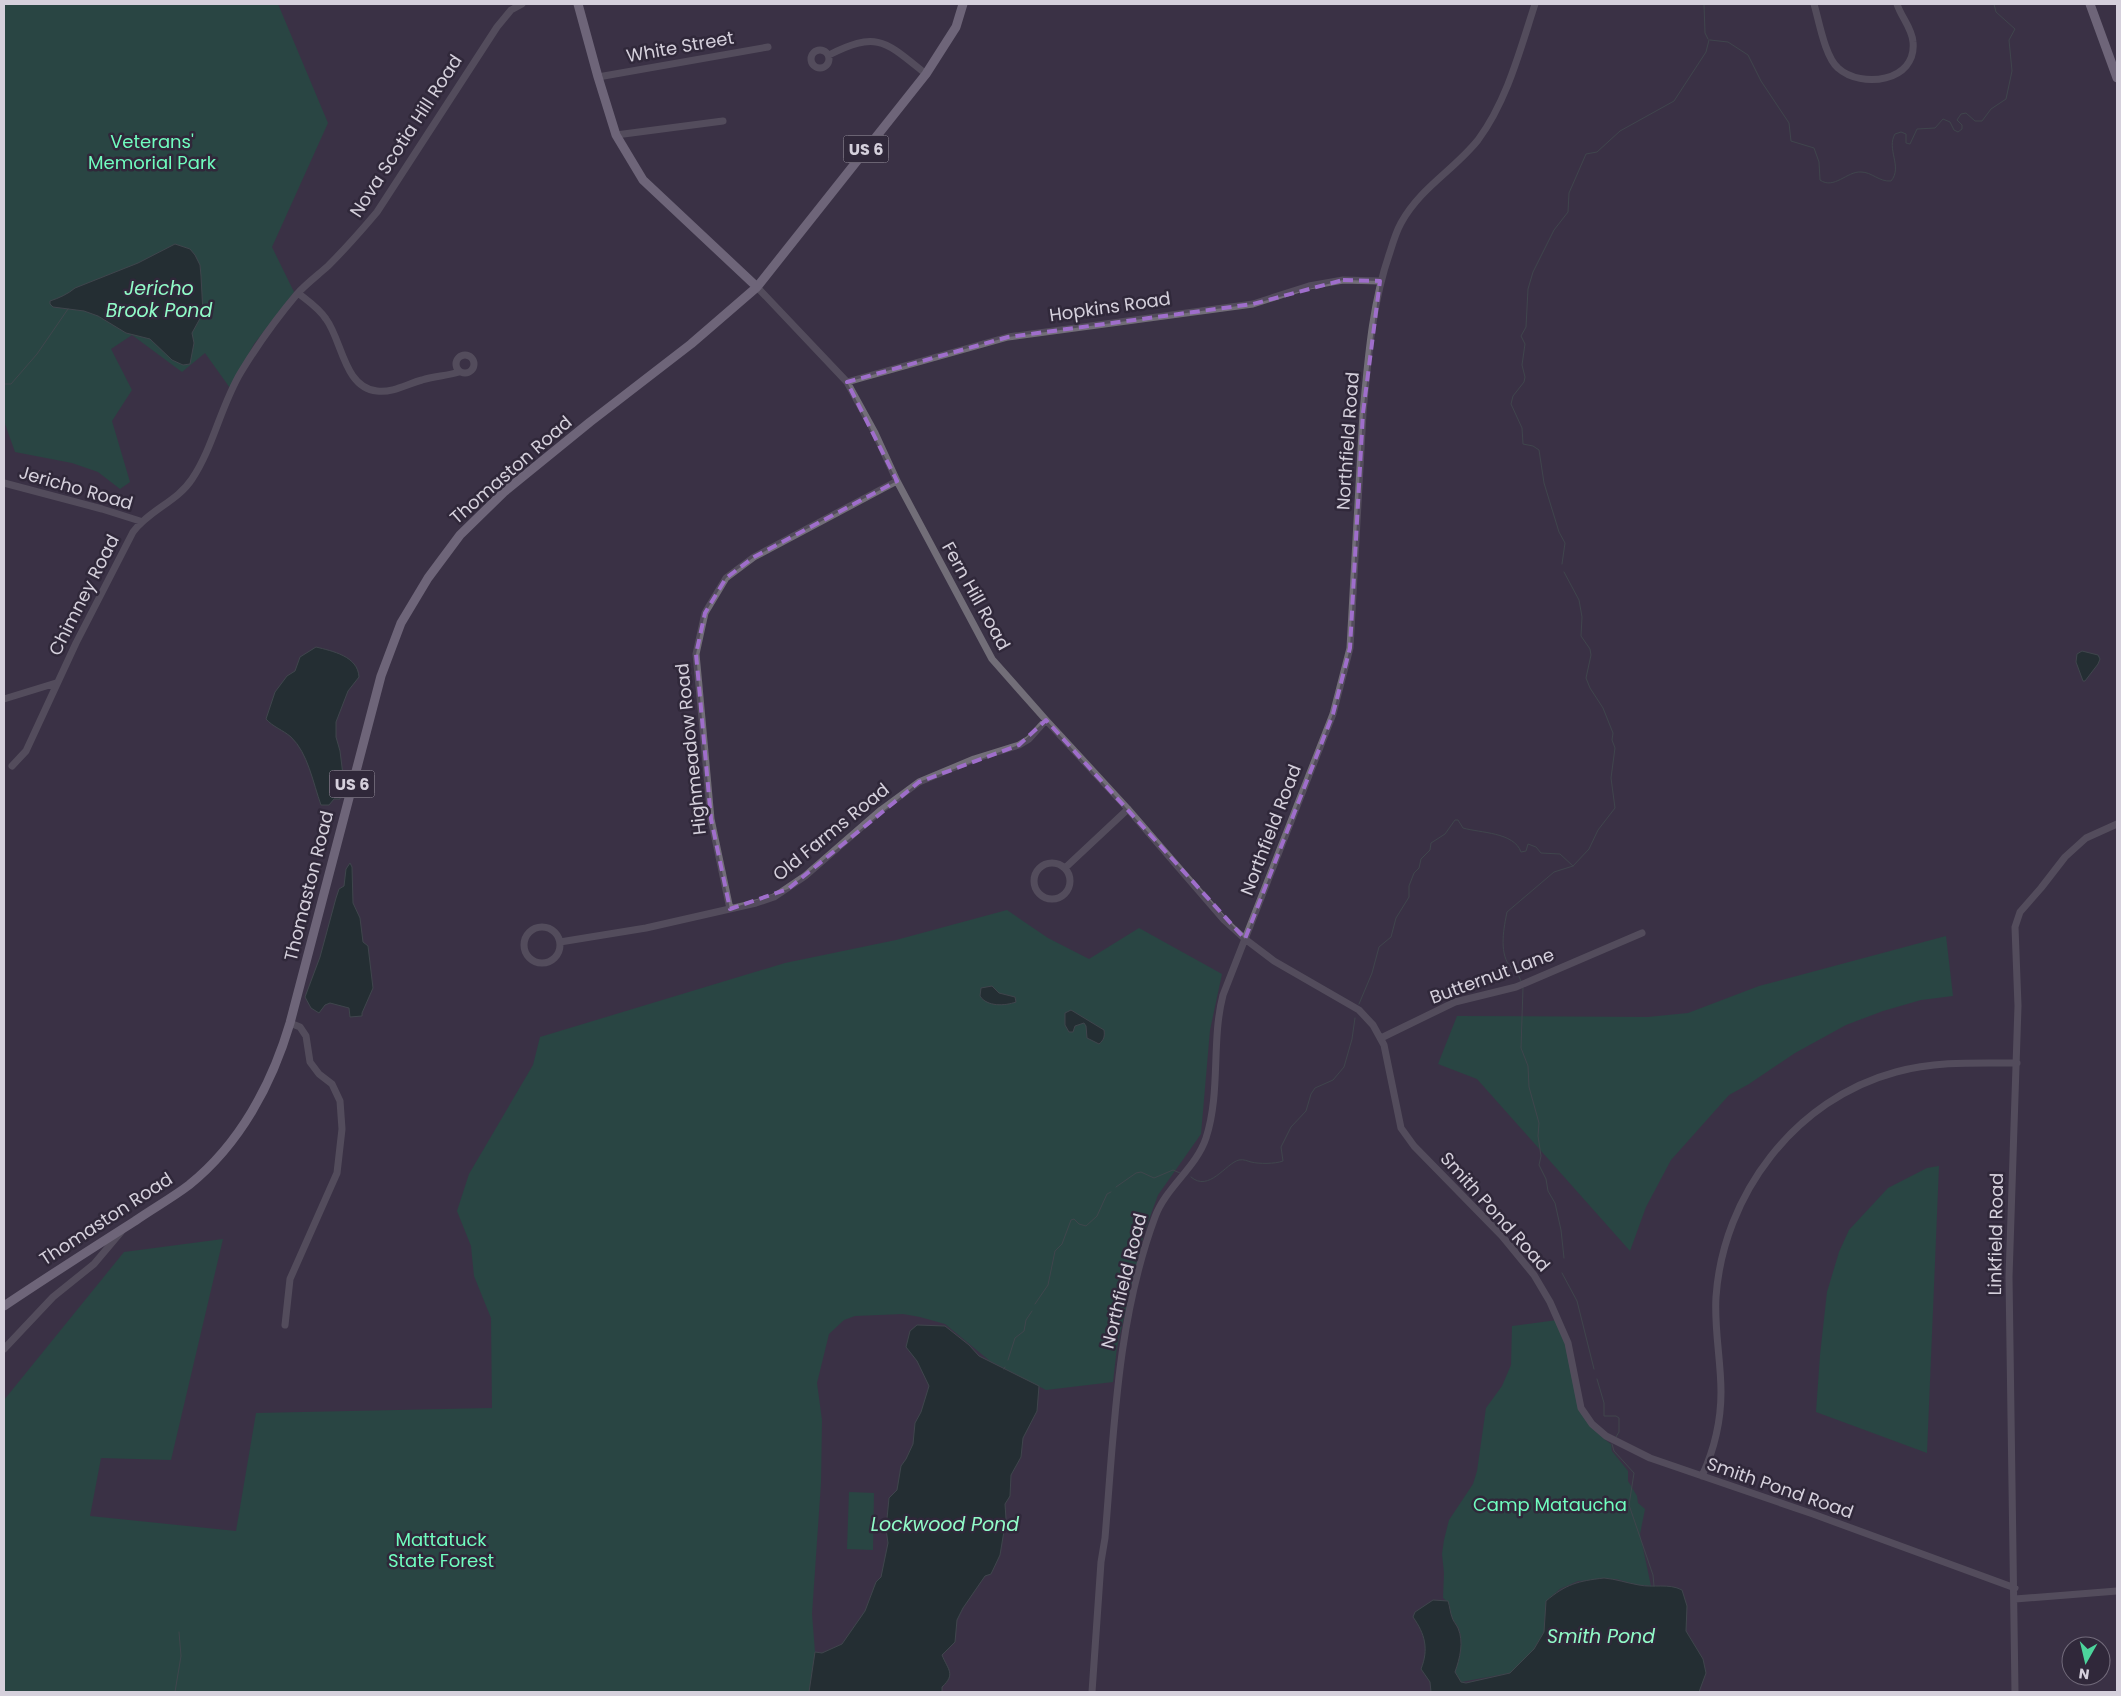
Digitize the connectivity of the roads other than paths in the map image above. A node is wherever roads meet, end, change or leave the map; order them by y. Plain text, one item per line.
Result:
1 (522, 4) edge
2 (578, 4) edge
3 (963, 4) edge
4 (1534, 4) edge
5 (1814, 4) edge
6 (1897, 4) edge
7 (2090, 4) edge
8 (768, 47) dead end
9 (828, 55) dead end
10 (926, 74) junction
11 (598, 77) junction
12 (2117, 78) edge
13 (723, 121) dead end
14 (616, 134) junction
15 (1380, 281) junction
16 (757, 287) junction
17 (298, 293) junction
18 (459, 372) dead end
19 (847, 382) junction
20 (897, 482) junction
21 (4, 483) edge
22 (140, 522) junction
23 (56, 683) junction
24 (4, 699) edge
25 (1046, 720) junction
26 (12, 766) dead end
27 (1128, 809) junction
28 (2117, 824) edge
29 (1064, 868) junction
30 (730, 909) junction
31 (1642, 933) dead end
32 (1245, 939) junction
33 (560, 942) junction
34 (290, 1023) junction
35 (1381, 1038) junction
36 (2017, 1063) junction
37 (124, 1228) junction
38 (4, 1306) edge
39 (286, 1325) dead end
40 (4, 1350) edge
41 (1702, 1476) junction
42 (2015, 1588) junction
43 (2117, 1591) edge
44 (2015, 1599) junction
45 (1092, 1692) edge
46 (2015, 1692) edge

1 - 17 street, Nova Scotia Hill Road
2 - 11 main road
3 - 10 main road, Thomaston Road / US 6
4 - 15 street, Northfield Road
5 - 6 street
7 - 12 main road
8 - 11 street, White Street
9 - 10 street
10 - 16 main road, Thomaston Road / US 6
11 - 14 main road
13 - 14 street
14 - 16 main road
15 - 19 street, Hopkins Road
15 - 32 street, Northfield Road
16 - 19 street, Fern Hill Road
16 - 34 main road, Thomaston Road / US 6
17 - 18 street
17 - 22 street, Nova Scotia Hill Road
19 - 20 street, Fern Hill Road
20 - 25 street, Fern Hill Road
20 - 30 street, Highmeadow Road
21 - 22 street, Jericho Road
22 - 23 street, Chimney Road
23 - 24 street, Chimney Road
23 - 26 street, Chimney Road
25 - 27 street, Fern Hill Road
25 - 30 street, Old Farms Road
27 - 29 street
27 - 32 street, Fern Hill Road
28 - 36 street, Linkfield Road
29 - 29 street
30 - 33 street, Old Farms Road
31 - 35 street, Butternut Lane
32 - 35 street, Smith Pond Road
32 - 45 street, Northfield Road
33 - 33 street
34 - 37 main road, Thomaston Road / US 6
34 - 39 street
35 - 41 street, Smith Pond Road
36 - 41 street
36 - 42 street, Linkfield Road
37 - 38 main road, Thomaston Road / US 6
37 - 40 street
41 - 42 street, Smith Pond Road
42 - 44 street, Linkfield Road
43 - 44 street
44 - 46 street, Linkfield Road

